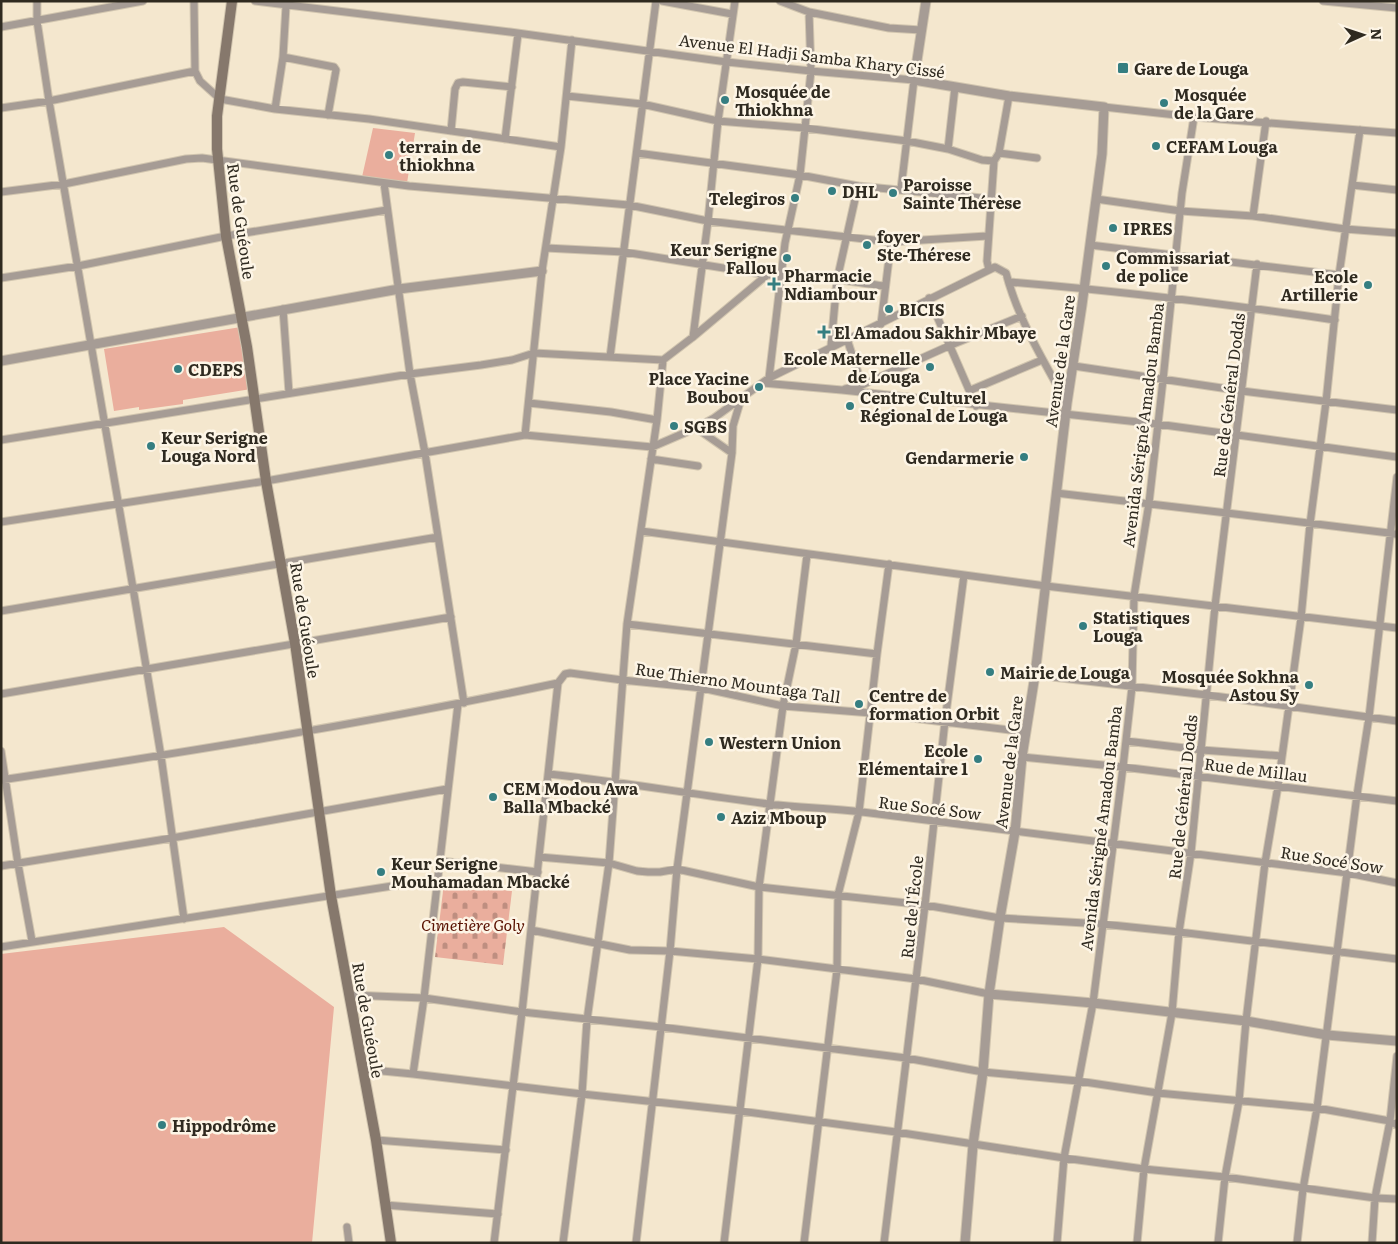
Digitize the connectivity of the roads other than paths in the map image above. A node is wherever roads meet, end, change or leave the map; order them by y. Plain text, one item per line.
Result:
1 (37, 1) edge
2 (144, 1) edge
3 (194, 1) edge
4 (232, 1) edge
5 (255, 1) edge
6 (656, 1) edge
7 (662, 1) edge
8 (735, 1) edge
9 (780, 1) edge
10 (926, 1) edge
11 (1323, 1) edge
12 (1373, 4) edge
13 (286, 6) junction
14 (1397, 8) edge
15 (809, 12) junction
16 (732, 14) junction
17 (37, 22) junction
18 (1, 27) edge
19 (921, 30) junction
20 (518, 34) junction
21 (572, 40) junction
22 (650, 51) junction
23 (283, 57) junction
24 (727, 62) junction
25 (195, 71) junction
26 (811, 72) junction
27 (914, 80) junction
28 (512, 87) junction
29 (955, 87) junction
30 (567, 96) junction
31 (1009, 96) junction
32 (220, 99) junction
33 (49, 101) junction
34 (642, 104) junction
35 (1, 108) edge
36 (276, 108) junction
37 (1104, 108) junction
38 (328, 115) junction
39 (1194, 116) junction
40 (718, 120) junction
41 (1266, 121) junction
42 (805, 128) junction
43 (1360, 130) junction
44 (450, 131) junction
45 (1397, 132) edge
46 (505, 140) junction
47 (906, 141) junction
48 (561, 147) junction
49 (948, 149) junction
50 (637, 153) junction
51 (1000, 153) junction
52 (1037, 158) dead end
53 (219, 160) junction
54 (994, 161) junction
55 (714, 165) junction
56 (800, 175) junction
57 (384, 183) junction
58 (64, 184) junction
59 (1352, 184) junction
60 (858, 186) junction
61 (901, 189) junction
62 (1397, 190) edge
63 (1, 192) edge
64 (553, 198) junction
65 (992, 199) junction
66 (1096, 199) junction
67 (629, 205) junction
68 (387, 210) junction
69 (1181, 211) junction
70 (1253, 216) junction
71 (708, 222) junction
72 (1345, 229) junction
73 (788, 230) junction
74 (1397, 232) edge
75 (226, 236) junction
76 (987, 236) junction
77 (847, 237) junction
78 (891, 242) junction
79 (1090, 245) junction
80 (546, 248) junction
81 (624, 252) junction
82 (1177, 254) junction
83 (702, 264) junction
84 (1257, 264) junction
85 (78, 266) junction
86 (989, 270) junction
87 (542, 271) junction
88 (781, 274) junction
89 (1339, 274) junction
90 (767, 275) junction
91 (1, 278) edge
92 (837, 280) junction
93 (1009, 282) junction
94 (884, 286) junction
95 (399, 288) junction
96 (1084, 288) junction
97 (929, 298) junction
98 (1171, 299) junction
99 (1252, 308) junction
100 (283, 310) junction
101 (1022, 316) junction
102 (241, 317) junction
103 (1334, 320) junction
104 (881, 324) junction
105 (693, 337) junction
106 (846, 339) junction
107 (90, 345) junction
108 (951, 345) junction
109 (831, 346) junction
110 (534, 353) junction
111 (610, 357) junction
112 (662, 360) junction
113 (1042, 360) junction
114 (1, 361) edge
115 (1074, 366) junction
116 (410, 374) junction
117 (769, 378) junction
118 (1163, 380) junction
119 (763, 384) junction
120 (862, 384) junction
121 (842, 390) junction
122 (971, 390) junction
123 (1242, 392) junction
124 (289, 393) junction
125 (254, 399) junction
126 (741, 399) junction
127 (1326, 402) junction
128 (529, 403) junction
129 (1067, 403) junction
130 (976, 406) junction
131 (1397, 410) edge
132 (1066, 415) junction
133 (657, 420) junction
134 (106, 422) junction
135 (1158, 424) junction
136 (696, 428) junction
137 (525, 435) junction
138 (1237, 435) junction
139 (1, 440) edge
140 (652, 447) junction
141 (1320, 447) junction
142 (425, 453) junction
143 (732, 453) junction
144 (1397, 457) edge
145 (650, 459) junction
146 (698, 466) dead end
147 (1397, 477) edge
148 (266, 481) junction
149 (1056, 494) junction
150 (1148, 503) junction
151 (118, 504) junction
152 (1227, 512) junction
153 (1, 522) edge
154 (1310, 524) junction
155 (641, 531) junction
156 (1393, 534) edge
157 (438, 537) junction
158 (720, 542) junction
159 (807, 555) junction
160 (282, 564) junction
161 (889, 564) junction
162 (964, 575) junction
163 (1046, 586) junction
164 (134, 588) junction
165 (1134, 596) junction
166 (1215, 606) junction
167 (1, 611) edge
168 (451, 618) junction
169 (1301, 618) junction
170 (627, 624) junction
171 (1379, 626) junction
172 (1397, 628) edge
173 (708, 633) junction
174 (295, 643) junction
175 (796, 644) junction
176 (877, 654) junction
177 (146, 670) junction
178 (1035, 675) junction
179 (622, 680) junction
180 (558, 683) junction
181 (1132, 687) junction
182 (702, 688) junction
183 (1, 694) edge
184 (1207, 695) junction
185 (461, 704) junction
186 (783, 706) junction
187 (1288, 706) junction
188 (871, 712) junction
189 (1369, 717) junction
190 (945, 721) junction
191 (1397, 721) edge
192 (308, 732) junction
193 (1026, 732) junction
194 (1126, 741) junction
195 (1202, 750) junction
196 (1, 751) edge
197 (160, 756) junction
198 (1282, 756) junction
199 (1022, 757) junction
200 (1123, 767) junction
201 (549, 774) junction
202 (1198, 776) junction
203 (4, 779) edge
204 (616, 782) junction
205 (1278, 786) junction
206 (447, 789) junction
207 (688, 792) junction
208 (1357, 795) junction
209 (1397, 801) edge
210 (770, 804) junction
211 (859, 812) junction
212 (320, 813) junction
213 (934, 821) junction
214 (1015, 832) junction
215 (172, 838) junction
216 (1112, 844) junction
217 (1191, 853) junction
218 (539, 857) junction
219 (440, 861) junction
220 (608, 863) junction
221 (1266, 863) junction
222 (18, 864) junction
223 (1, 866) edge
224 (677, 869) junction
225 (538, 872) junction
226 (1348, 873) junction
227 (438, 879) junction
228 (1397, 883) edge
229 (759, 887) junction
230 (838, 895) junction
231 (331, 896) junction
232 (926, 905) junction
233 (1000, 918) junction
234 (184, 919) junction
235 (1102, 924) junction
236 (531, 930) junction
237 (1179, 932) junction
238 (1256, 941) junction
239 (32, 942) junction
240 (598, 944) junction
241 (1, 947) edge
242 (670, 951) junction
243 (1338, 952) junction
244 (758, 959) junction
245 (1397, 959) edge
246 (837, 970) junction
247 (916, 979) junction
248 (989, 994) junction
249 (350, 995) junction
250 (424, 998) junction
251 (1093, 1003) junction
252 (522, 1012) junction
253 (1172, 1013) junction
254 (588, 1020) junction
255 (1246, 1021) junction
256 (661, 1027) junction
257 (1327, 1035) junction
258 (749, 1038) junction
259 (1397, 1042) edge
260 (828, 1049) junction
261 (1397, 1056) edge
262 (906, 1058) junction
263 (362, 1070) junction
264 (983, 1072) junction
265 (412, 1074) junction
266 (1078, 1080) junction
267 (513, 1085) junction
268 (1158, 1093) junction
269 (582, 1094) junction
270 (1239, 1101) junction
271 (652, 1102) junction
272 (1317, 1108) junction
273 (740, 1111) junction
274 (819, 1123) junction
275 (1393, 1123) edge
276 (896, 1132) junction
277 (376, 1140) junction
278 (973, 1145) junction
279 (506, 1150) junction
280 (1064, 1158) junction
281 (1144, 1169) junction
282 (1225, 1177) junction
283 (1303, 1189) junction
284 (1375, 1198) junction
285 (1397, 1199) edge
286 (385, 1205) junction
287 (498, 1214) junction
288 (347, 1227) dead end
289 (349, 1243) edge
290 (391, 1243) edge
291 (494, 1243) edge
292 (563, 1243) edge
293 (636, 1243) edge
294 (724, 1243) edge
295 (804, 1243) edge
296 (884, 1243) edge
297 (965, 1243) edge
298 (1057, 1243) edge
299 (1138, 1243) edge
300 (1218, 1243) edge
301 (1297, 1243) edge
302 (1372, 1243) edge

1 - 17 street
2 - 17 street
3 - 25 street
4 - 32 main road, Rue de Guéoule
5 - 13 street, Avenue El Hadji Samba Khary Cissé
6 - 22 street
7 - 16 street
8 - 16 street
9 - 15 street
10 - 19 street
11 - 12 street
12 - 14 street
13 - 20 street, Avenue El Hadji Samba Khary Cissé
13 - 23 street
15 - 19 street
15 - 26 street
16 - 24 street
17 - 18 street
17 - 33 street
19 - 27 street
20 - 21 street, Avenue El Hadji Samba Khary Cissé
20 - 28 street
21 - 22 street, Avenue El Hadji Samba Khary Cissé
21 - 30 street
22 - 24 street, Avenue El Hadji Samba Khary Cissé
22 - 34 street
23 - 36 street
23 - 38 street
24 - 26 street, Avenue El Hadji Samba Khary Cissé
24 - 40 street
25 - 32 street
25 - 33 street
26 - 27 street, Avenue El Hadji Samba Khary Cissé
26 - 42 street
27 - 29 street, Avenue El Hadji Samba Khary Cissé
27 - 47 street
28 - 44 street
28 - 46 street
29 - 31 street, Avenue El Hadji Samba Khary Cissé
29 - 49 street
30 - 34 street
30 - 48 street
31 - 37 street, Avenue El Hadji Samba Khary Cissé
31 - 51 street
32 - 36 street
32 - 53 main road, Rue de Guéoule
33 - 35 street
33 - 58 street
34 - 40 street
34 - 50 street
36 - 38 street
37 - 39 street, Avenue El Hadji Samba Khary Cissé
37 - 66 street, Avenue de la Gare
38 - 44 street
39 - 41 street, Avenue El Hadji Samba Khary Cissé
39 - 69 street, Avenida Sérigné Amadou Bamba
40 - 42 street
40 - 55 street
41 - 43 street, Avenue El Hadji Samba Khary Cissé
41 - 70 street
42 - 47 street
42 - 56 street
43 - 45 street, Avenue El Hadji Samba Khary Cissé
43 - 59 street
44 - 46 street
46 - 48 street
47 - 49 street
47 - 61 street
48 - 64 street
49 - 54 street
50 - 55 street
50 - 67 street
51 - 52 street
51 - 54 street
53 - 57 street
53 - 58 street
53 - 75 main road, Rue de Guéoule
54 - 65 street
55 - 56 street
55 - 71 street
56 - 60 street
56 - 73 street
57 - 64 street
57 - 68 street
58 - 63 street
58 - 85 street
59 - 62 street
59 - 72 street
60 - 61 street
60 - 77 street
61 - 65 street
64 - 67 street
64 - 80 street
65 - 76 street
66 - 69 street
66 - 79 street, Avenue de la Gare
67 - 71 street
67 - 81 street
68 - 75 street
68 - 95 street
69 - 70 street
69 - 82 street, Avenida Sérigné Amadou Bamba
70 - 72 street
71 - 73 street
71 - 83 street
72 - 74 street
72 - 89 street
73 - 77 street
73 - 88 street
75 - 85 street
75 - 102 main road, Rue de Guéoule
76 - 78 street
76 - 86 street
77 - 78 street
77 - 92 street
78 - 94 street
79 - 82 street
79 - 96 street, Avenue de la Gare
80 - 81 street
80 - 87 street
81 - 83 street
81 - 111 street
82 - 84 street
82 - 98 street, Avenida Sérigné Amadou Bamba
83 - 90 street
83 - 105 street
84 - 89 street
84 - 99 street, Rue de Général Dodds
85 - 91 street
85 - 107 street
86 - 93 street
86 - 97 street
87 - 95 street
87 - 110 street
88 - 90 street
88 - 92 street
88 - 117 street
89 - 103 street
90 - 105 street
92 - 94 street
92 - 109 street
93 - 96 street
93 - 101 street
94 - 104 street
95 - 100 street
95 - 116 street
96 - 98 street
96 - 115 street, Avenue de la Gare
97 - 104 street
97 - 108 street
98 - 99 street
98 - 118 street, Avenida Sérigné Amadou Bamba
99 - 103 street
99 - 123 street, Rue de Général Dodds
100 - 102 street
100 - 124 street
101 - 108 street
101 - 113 street
102 - 107 street
102 - 125 main road, Rue de Guéoule
103 - 127 street
104 - 106 street
105 - 112 street
106 - 109 street
106 - 120 street
107 - 114 street
107 - 134 street
108 - 120 street
108 - 122 street
109 - 117 street
110 - 111 street
110 - 116 street
110 - 128 street
111 - 112 street
112 - 133 street
113 - 122 street
113 - 129 street
115 - 118 street
115 - 129 street, Avenue de la Gare
116 - 124 street
116 - 142 street
117 - 119 street
118 - 123 street
118 - 135 street, Avenida Sérigné Amadou Bamba
119 - 121 street
119 - 126 street
120 - 121 street
121 - 130 street
122 - 130 street
123 - 127 street
123 - 138 street, Rue de Général Dodds
124 - 125 street
125 - 134 street
125 - 148 main road, Rue de Guéoule
126 - 136 street
126 - 143 street
127 - 131 street
127 - 141 street
128 - 133 street
128 - 137 street
129 - 132 street, Avenue de la Gare
130 - 132 street
132 - 135 street
132 - 149 street, Avenue de la Gare
133 - 140 street
134 - 139 street
134 - 151 street
135 - 138 street
135 - 150 street, Avenida Sérigné Amadou Bamba
136 - 140 street
136 - 143 street
137 - 140 street
137 - 142 street
138 - 141 street
138 - 152 street, Rue de Général Dodds
140 - 145 street
141 - 144 street
141 - 154 street
142 - 148 street
142 - 157 street
143 - 158 street
145 - 146 street
145 - 155 street
147 - 156 street
148 - 151 street
148 - 160 main road, Rue de Guéoule
149 - 150 street
149 - 163 street, Avenue de la Gare
150 - 152 street
150 - 165 street, Avenida Sérigné Amadou Bamba
151 - 153 street
151 - 164 street
152 - 154 street
152 - 166 street, Rue de Général Dodds
154 - 156 street
154 - 169 street
155 - 158 street
155 - 170 street
156 - 171 street
157 - 160 street
157 - 168 street
158 - 159 street
158 - 173 street
159 - 161 street
159 - 175 street
160 - 164 street
160 - 174 main road, Rue de Guéoule
161 - 162 street
161 - 176 street
162 - 163 street
162 - 190 street, Rue de l'École
163 - 165 street
163 - 178 street, Avenue de la Gare
164 - 167 street
164 - 177 street
165 - 166 street
165 - 181 street, Avenida Sérigné Amadou Bamba
166 - 169 street
166 - 184 street, Rue de Général Dodds
168 - 174 street
168 - 185 street
169 - 171 street
169 - 187 street
170 - 173 street
170 - 179 street
171 - 172 street
171 - 189 street
173 - 175 street
173 - 182 street
174 - 177 street
174 - 192 main road, Rue de Guéoule
175 - 176 street
175 - 186 street
176 - 188 street
177 - 183 street
177 - 197 street
178 - 181 street
178 - 193 street, Avenue de la Gare
179 - 180 street, Rue Thierno Mountaga Tall
179 - 182 street, Rue Thierno Mountaga Tall
179 - 204 street
180 - 185 street
180 - 201 street
181 - 184 street
181 - 194 street, Avenida Sérigné Amadou Bamba
182 - 186 street, Rue Thierno Mountaga Tall
182 - 207 street
184 - 187 street
184 - 195 street, Rue de Général Dodds
185 - 192 street
185 - 206 street
186 - 188 street, Rue Thierno Mountaga Tall
186 - 210 street
187 - 189 street
187 - 198 street
188 - 190 street, Rue Thierno Mountaga Tall
188 - 211 street
189 - 191 street
189 - 208 street
190 - 193 street, Rue Thierno Mountaga Tall
190 - 213 street, Rue de l'École
192 - 197 street
192 - 212 main road, Rue de Guéoule
193 - 199 street, Avenue de la Gare
194 - 195 street
194 - 200 street, Avenida Sérigné Amadou Bamba
195 - 198 street
195 - 202 street, Rue de Général Dodds
196 - 203 street
197 - 203 street
197 - 215 street
198 - 205 street
199 - 200 street, Rue de Millau
199 - 214 street, Avenue de la Gare
200 - 202 street, Rue de Millau
200 - 216 street, Avenida Sérigné Amadou Bamba
201 - 204 street, Rue Socé Sow
201 - 218 street
202 - 205 street, Rue de Millau
202 - 217 street, Rue de Général Dodds
203 - 222 street
204 - 207 street, Rue Socé Sow
204 - 220 street
205 - 208 street, Rue de Millau
205 - 221 street
206 - 212 street
206 - 219 street
207 - 210 street, Rue Socé Sow
207 - 224 street
208 - 209 street, Rue de Millau
208 - 226 street
210 - 211 street, Rue Socé Sow
210 - 229 street
211 - 213 street, Rue Socé Sow
211 - 230 street
212 - 215 street
212 - 231 main road, Rue de Guéoule
213 - 214 street, Rue Socé Sow
213 - 232 street, Rue de l'École
214 - 216 street, Rue Socé Sow
214 - 233 street, Avenue de la Gare
215 - 222 street
215 - 234 street
216 - 217 street, Rue Socé Sow
216 - 235 street, Avenida Sérigné Amadou Bamba
217 - 221 street, Rue Socé Sow
217 - 237 street, Rue de Général Dodds
218 - 220 street
218 - 225 street
219 - 225 street
219 - 227 street
220 - 224 street
220 - 240 street
221 - 226 street, Rue Socé Sow
221 - 238 street
222 - 223 street
222 - 239 street
224 - 229 street
224 - 242 street
225 - 236 street
226 - 228 street, Rue Socé Sow
226 - 243 street
227 - 231 street
227 - 250 street
229 - 230 street
229 - 244 street
230 - 232 street
230 - 246 street
231 - 234 street
231 - 249 main road, Rue de Guéoule
232 - 233 street
232 - 247 street, Rue de l'École
233 - 235 street
233 - 248 street, Avenue de la Gare
234 - 239 street
235 - 237 street
235 - 251 street, Avenida Sérigné Amadou Bamba
236 - 240 street
236 - 252 street
237 - 238 street
237 - 253 street, Rue de Général Dodds
238 - 243 street
238 - 255 street
239 - 241 street
240 - 242 street
240 - 254 street
242 - 244 street
242 - 256 street
243 - 245 street
243 - 257 street
244 - 246 street
244 - 258 street
246 - 247 street
246 - 260 street
247 - 248 street
247 - 262 street, Rue de l'École
248 - 251 street
248 - 264 street, Avenue de la Gare
249 - 250 street
249 - 263 main road, Rue de Guéoule
250 - 252 street
250 - 265 street
251 - 253 street
251 - 266 street, Avenida Sérigné Amadou Bamba
252 - 254 street
252 - 267 street
253 - 255 street
253 - 268 street, Rue de Général Dodds
254 - 256 street
254 - 269 street
255 - 257 street
255 - 270 street
256 - 258 street
256 - 271 street
257 - 259 street
257 - 272 street
258 - 260 street
258 - 273 street
260 - 262 street
260 - 274 street
261 - 275 street
262 - 264 street
262 - 276 street, Rue de l'École
263 - 265 street
263 - 277 main road, Rue de Guéoule
264 - 266 street
264 - 278 street, Avenue de la Gare
265 - 267 street
266 - 268 street
266 - 280 street, Avenida Sérigné Amadou Bamba
267 - 269 street
267 - 279 street
268 - 270 street
268 - 281 street, Rue de Général Dodds
269 - 271 street
269 - 292 street
270 - 272 street
270 - 282 street
271 - 273 street
271 - 293 street
272 - 275 street
272 - 283 street
273 - 274 street
273 - 294 street
274 - 276 street
274 - 295 street
275 - 284 street
276 - 278 street
276 - 296 street, Rue de l'École
277 - 279 street
277 - 286 main road, Rue de Guéoule
278 - 280 street
278 - 297 street, Avenue de la Gare
279 - 287 street
280 - 281 street
280 - 298 street, Avenida Sérigné Amadou Bamba
281 - 282 street
281 - 299 street, Rue de Général Dodds
282 - 283 street
282 - 300 street
283 - 284 street
283 - 301 street
284 - 285 street
284 - 302 street
286 - 287 street
286 - 290 main road, Rue de Guéoule
287 - 291 street
288 - 289 street

